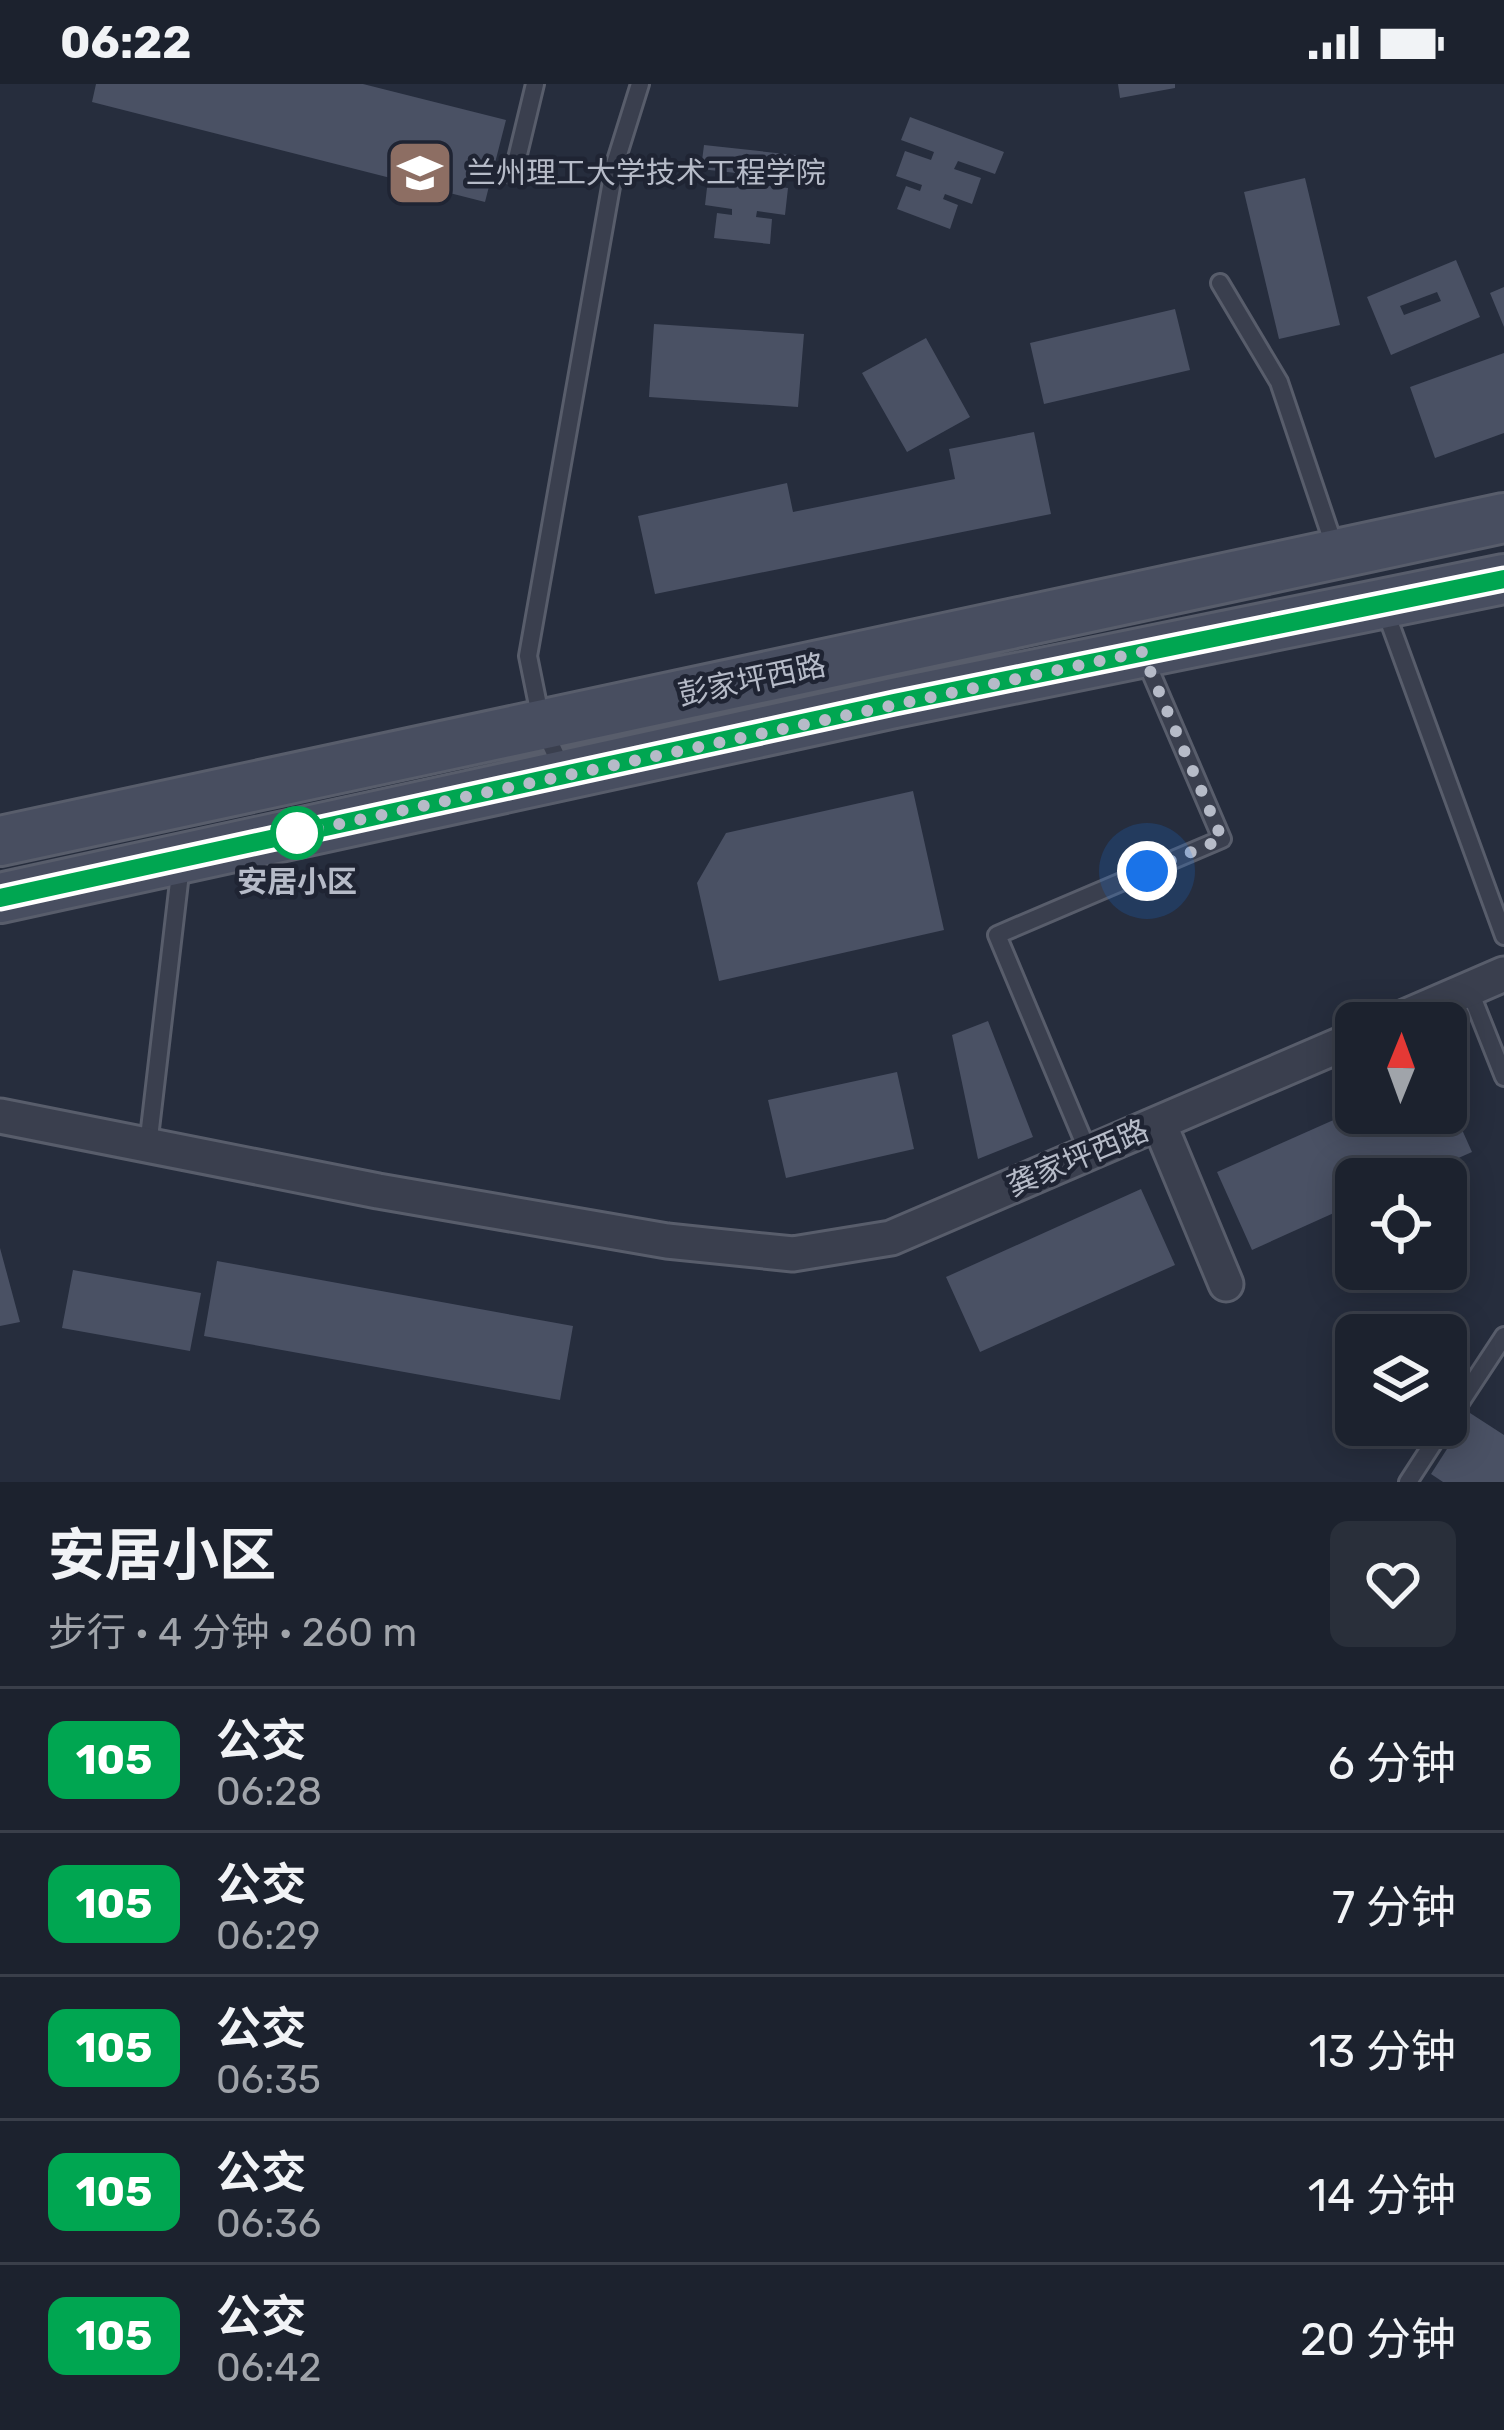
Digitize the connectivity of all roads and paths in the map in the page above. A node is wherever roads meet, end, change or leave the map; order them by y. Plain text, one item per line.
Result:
1 (535, 84) edge
2 (640, 84) edge
3 (513, 175) dead end
4 (1220, 283) dead end
5 (1504, 518) edge
6 (1337, 554) junction
7 (1504, 579) edge
8 (1383, 604) junction
9 (1142, 652) junction
10 (542, 725) junction
11 (566, 776) junction
12 (0, 841) edge
13 (182, 858) junction
14 (0, 898) edge
15 (1504, 936) edge
16 (1504, 974) edge
17 (1469, 989) junction
18 (1439, 1002) edge
19 (1335, 1047) edge
20 (1504, 1077) edge
21 (0, 1116) edge
22 (1159, 1124) junction
23 (148, 1146) junction
24 (1089, 1154) junction
25 (1226, 1284) dead end
26 (1504, 1336) edge
27 (1467, 1393) edge
28 (1432, 1446) edge
29 (1408, 1482) edge

1 - 3 lane
2 - 10 lane
4 - 6 lane
5 - 6 main road, 彭家坪西路
6 - 10 main road, 彭家坪西路
7 - 8 main road, 彭家坪西路
8 - 9 main road, 彭家坪西路
8 - 15 lane
9 - 11 main road, 彭家坪西路
9 - 24 lane
10 - 11 lane
10 - 12 main road, 彭家坪西路
11 - 13 main road, 彭家坪西路
13 - 14 main road, 彭家坪西路
13 - 23 lane
16 - 17 street
17 - 18 street
17 - 20 lane
19 - 22 street, 龚家坪西路
21 - 23 street, 龚家坪西路
22 - 24 street, 龚家坪西路
22 - 25 street
23 - 24 street, 龚家坪西路
26 - 27 lane
28 - 29 lane

